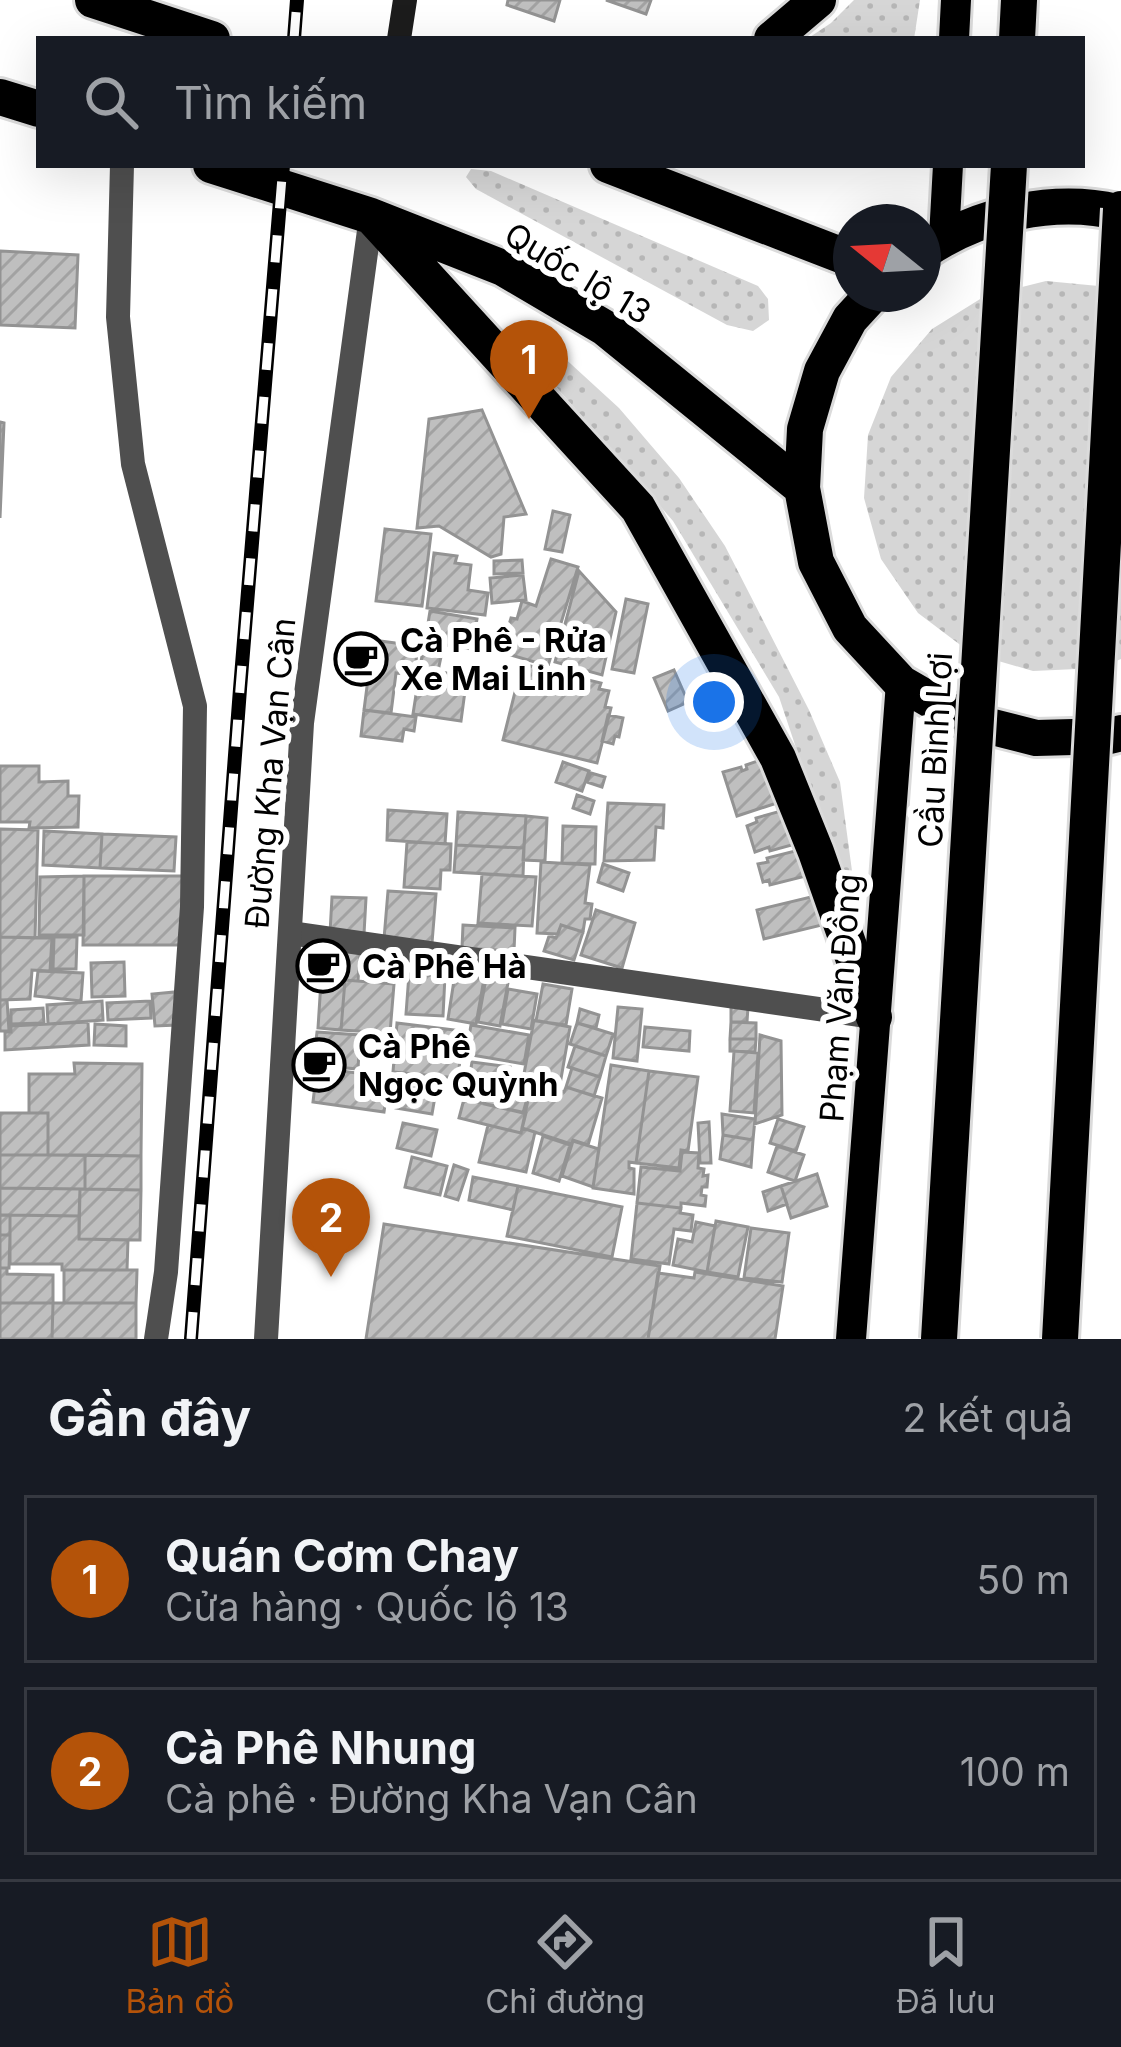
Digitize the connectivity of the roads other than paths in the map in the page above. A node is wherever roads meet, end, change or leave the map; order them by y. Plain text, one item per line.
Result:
1 (93, 0) edge
2 (405, 0) edge
3 (818, 0) edge
4 (956, 0) edge
5 (1019, 0) edge
6 (203, 36) edge
7 (400, 36) edge
8 (776, 36) edge
9 (954, 36) edge
10 (1017, 36) edge
11 (0, 97) edge
12 (36, 108) edge
13 (122, 168) edge
14 (220, 168) edge
15 (616, 168) edge
16 (947, 168) edge
17 (1009, 168) edge
18 (941, 205) edge
19 (1121, 211) edge
20 (370, 216) junction
21 (941, 242) edge
22 (833, 253) edge
23 (856, 312) edge
24 (802, 488) junction
25 (901, 683) junction
26 (1121, 733) edge
27 (290, 933) junction
28 (874, 1016) junction
29 (851, 1329) edge
30 (156, 1339) edge
31 (266, 1339) edge
32 (939, 1339) edge
33 (1060, 1339) edge

1 - 6 highway
2 - 7 street
3 - 8 highway
4 - 9 main road
5 - 10 highway
11 - 12 highway
13 - 30 street
14 - 20 highway, Quốc lộ 13
15 - 22 highway
16 - 18 main road
17 - 32 highway, Cầu Bình Lợi, bridge
19 - 21 highway
19 - 33 highway, bridge
20 - 24 highway, Quốc lộ 13
20 - 27 street, Đường Kha Vạn Cân
20 - 28 highway
23 - 24 highway
24 - 25 highway
25 - 26 highway
25 - 28 main road, Phạm Văn Đồng
27 - 28 street
27 - 31 street, Đường Kha Vạn Cân
28 - 29 main road, Phạm Văn Đồng

